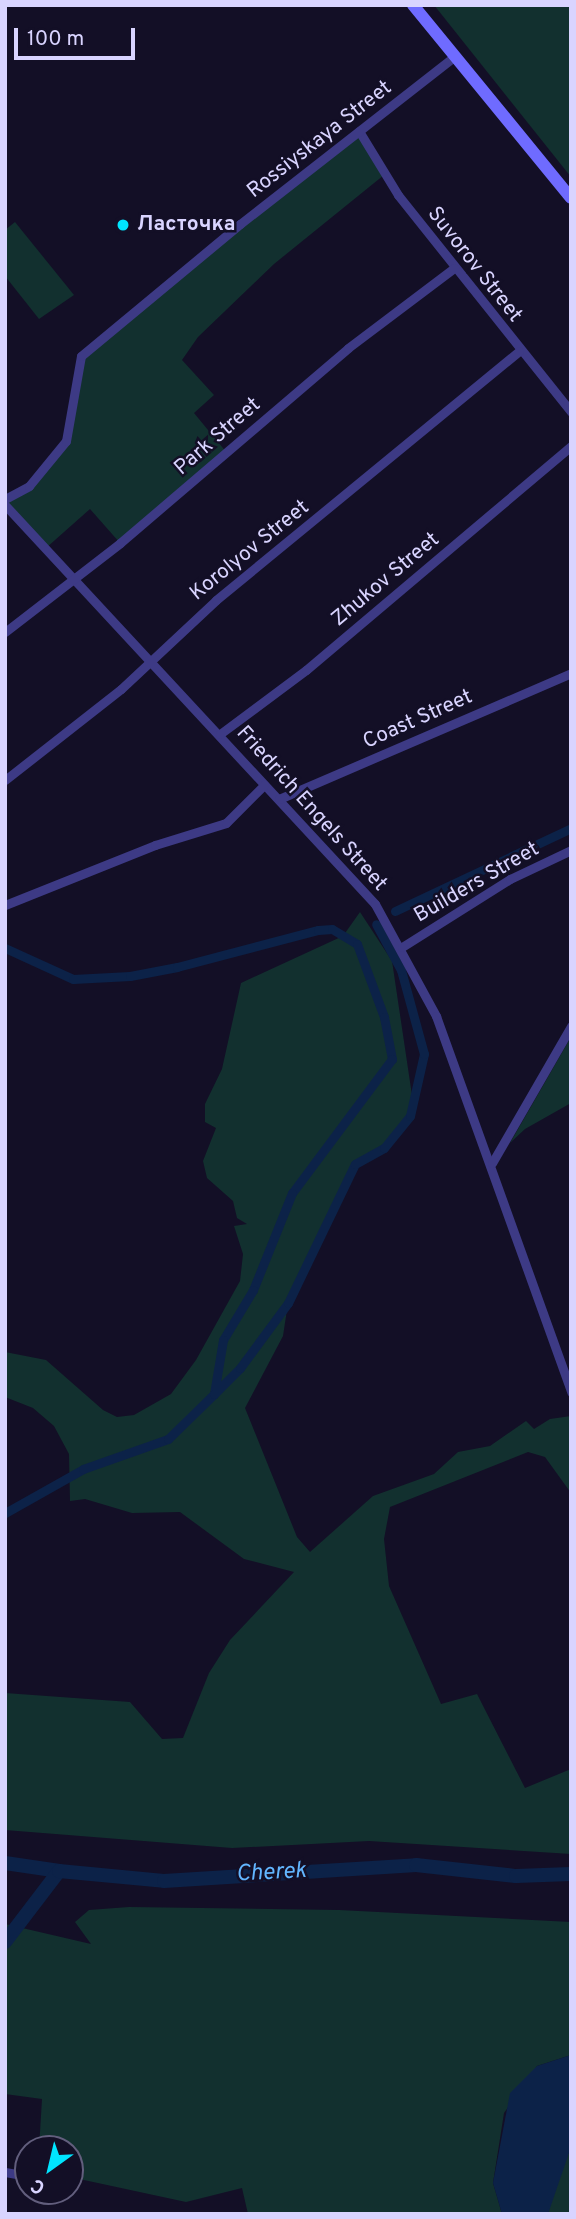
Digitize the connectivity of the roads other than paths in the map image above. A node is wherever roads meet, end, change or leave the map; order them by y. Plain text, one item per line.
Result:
1 (413, 5) edge
2 (454, 57) junction
3 (359, 131) junction
4 (571, 198) edge
5 (454, 268) junction
6 (519, 351) junction
7 (571, 412) edge
8 (571, 446) edge
9 (5, 499) edge
10 (5, 505) edge
11 (74, 578) junction
12 (5, 632) edge
13 (150, 660) junction
14 (571, 673) edge
15 (220, 734) junction
16 (5, 780) edge
17 (264, 785) junction
18 (279, 799) junction
19 (571, 850) edge
20 (5, 905) edge
21 (402, 947) junction
22 (571, 1026) edge
23 (492, 1163) junction
24 (571, 1392) edge

1 - 2 street
2 - 3 street, Rossiyskaya Street
2 - 4 street
3 - 5 street, Suvorov Street
3 - 9 street, Rossiyskaya Street
5 - 6 street, Suvorov Street
5 - 11 street, Park Street
6 - 7 street, Suvorov Street
6 - 13 street, Korolyov Street
8 - 15 street, Zhukov Street
10 - 11 street, Friedrich Engels Street
11 - 12 street, Park Street
11 - 13 street, Friedrich Engels Street
13 - 15 street, Friedrich Engels Street
13 - 16 street, Korolyov Street
14 - 18 street, Coast Street
15 - 17 street, Friedrich Engels Street
17 - 18 street, Friedrich Engels Street
17 - 20 street
18 - 21 street, Friedrich Engels Street
19 - 21 street, Builders Street
21 - 23 street, Friedrich Engels Street
22 - 23 street
23 - 24 street, Friedrich Engels Street

